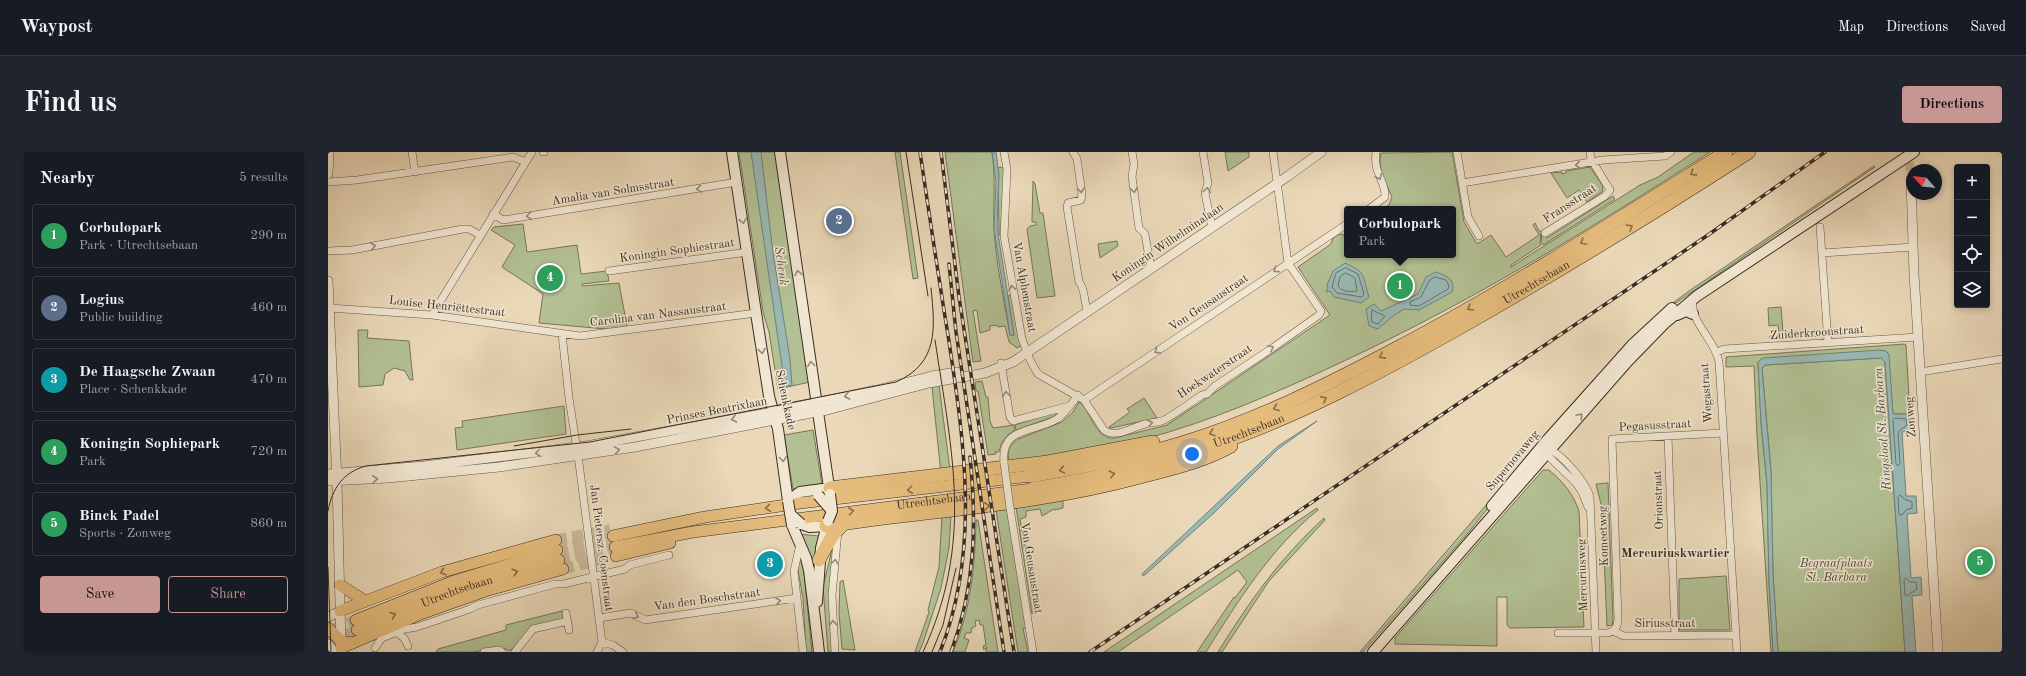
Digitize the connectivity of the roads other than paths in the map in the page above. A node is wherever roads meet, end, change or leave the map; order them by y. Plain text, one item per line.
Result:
1 (329, 152) edge
2 (412, 152) edge
3 (532, 152) edge
4 (732, 152) edge
5 (780, 152) edge
6 (1004, 152) edge
7 (1073, 152) edge
8 (1132, 152) edge
9 (1203, 152) edge
10 (1273, 152) edge
11 (1321, 152) edge
12 (1376, 152) edge
13 (1457, 152) edge
14 (1590, 152) edge
15 (1671, 152) edge
16 (1726, 152) edge
17 (1748, 152) edge
18 (1907, 155) edge
19 (526, 162) junction
20 (1594, 163) junction
21 (415, 172) junction
22 (328, 174) edge
23 (328, 182) edge
24 (737, 182) junction
25 (1462, 183) junction
26 (1278, 184) junction
27 (1912, 200) edge
28 (1373, 206) edge
29 (493, 214) junction
30 (1344, 226) edge
31 (1820, 227) dead end
32 (1212, 228) junction
33 (1545, 233) dead end
34 (480, 235) junction
35 (1479, 236) dead end
36 (1913, 247) junction
37 (328, 251) edge
38 (748, 252) junction
39 (1822, 253) junction
40 (1288, 262) junction
41 (1151, 269) junction
42 (609, 271) dead end
43 (328, 281) edge
44 (1691, 297) junction
45 (329, 308) edge
46 (1088, 312) junction
47 (756, 313) junction
48 (432, 314) junction
49 (1694, 314) junction
50 (1672, 317) junction
51 (562, 334) junction
52 (1918, 337) junction
53 (1828, 343) junction
54 (1717, 352) junction
55 (1028, 353) junction
56 (2002, 359) edge
57 (999, 367) junction
58 (1920, 372) junction
59 (1078, 395) junction
60 (1084, 400) junction
61 (1069, 406) junction
62 (817, 407) junction
63 (774, 416) junction
64 (1283, 418) junction
65 (1723, 433) junction
66 (1113, 434) joint
67 (1668, 436) junction
68 (1612, 439) joint
69 (1182, 443) junction
70 (1546, 450) junction
71 (577, 452) junction
72 (1031, 476) joint
73 (332, 477) edge
74 (1032, 489) joint
75 (830, 491) junction
76 (815, 493) junction
77 (789, 500) junction
78 (834, 522) junction
79 (796, 525) junction
80 (800, 544) junction
81 (559, 555) junction
82 (670, 555) dead end
83 (819, 560) joint
84 (594, 577) junction
85 (340, 584) junction
86 (797, 598) junction
87 (365, 602) junction
88 (340, 611) junction
89 (566, 613) dead end
90 (328, 617) edge
91 (599, 618) junction
92 (816, 619) junction
93 (568, 621) junction
94 (356, 625) tunnel mouth
95 (328, 628) edge
96 (569, 630) dead end
97 (1613, 631) junction
98 (397, 633) junction
99 (1558, 633) dead end
100 (1596, 633) junction
101 (1736, 635) junction
102 (1675, 636) junction
103 (602, 642) junction
104 (408, 646) dead end
105 (338, 648) edge
106 (375, 648) dead end
107 (484, 652) edge
108 (502, 652) edge
109 (515, 652) edge
110 (597, 652) edge
111 (623, 652) edge
112 (803, 652) edge
113 (819, 652) edge
114 (835, 652) edge
115 (1033, 652) edge
116 (1365, 652) edge
117 (1373, 652) edge
118 (1596, 652) edge
119 (1737, 652) edge
120 (1938, 652) edge

1 - 22 street
2 - 21 street
3 - 19 street
4 - 24 main road, Schenkkade
62 -> 5 main road
55 -> 6 street, Van Alphenstraat
7 -> 46 street
8 -> 41 street
32 -> 9 street
10 - 26 street
11 - 26 street, Koningin Wilhelminalaan
12 -> 28 street
13 - 25 street
14 - 20 street, Fransstraat
15 - 20 street
16 -> 69 highway, Utrechtsebaan
64 -> 17 highway, Utrechtsebaan
18 - 44 main road
19 - 21 street
19 - 29 street
20 -> 25 street
20 - 33 street, Fransstraat
21 - 23 street
24 -> 29 street, Amalia van Solmsstraat
24 -> 38 main road, Schenkkade
25 - 35 street
26 - 32 street, Koningin Wilhelminalaan
26 - 40 street
27 - 36 street, Zonweg
29 - 34 street
30 - 40 street, Von Geusaustraat
31 - 39 street
32 - 41 street, Koningin Wilhelminalaan
37 -> 34 street
34 - 48 street
36 - 39 street
36 - 52 street, Zonweg
38 - 42 street, Koningin Sophiestraat
38 - 47 main road, Schenkkade
39 - 53 street
40 -> 60 street, Von Geusaustraat
66 -> 40 street, Hoekwaterstraat
41 - 46 street, Koningin Wilhelminalaan
43 - 45 street
44 - 49 street, Wegastraat
44 - 50 main road, Supernovaweg
44 - 70 main road, Supernovaweg
45 - 48 street, Louise Henriëttestraat
45 - 73 street
46 - 55 street, Koningin Wilhelminalaan
47 - 51 street, Carolina van Nassaustraat
47 -> 63 main road, Schenkkade
48 - 51 street, Louise Henriëttestraat
49 - 50 main road
49 - 54 street, Wegastraat
70 -> 50 main road, Supernovaweg
51 - 71 street, Jan Pietersz. Coenstraat
52 - 53 street, Zuiderkroonstraat
52 - 58 street, Zonweg
53 - 54 street, Zuiderkroonstraat
54 - 65 street, Wegastraat
55 - 57 street, Koningin Wilhelminalaan
55 - 59 street, Van Alphenstraat
56 - 58 street
61 -> 57 street
57 - 62 street, Prinses Beatrixlaan
58 - 120 street, Zonweg
59 - 60 street, Van Alphenstraat
59 - 61 street, Von Geusaustraat
60 - 66 street, Van Alphenstraat
61 - 115 street, Von Geusaustraat, bridge
62 - 63 street, Prinses Beatrixlaan
62 - 75 main road
63 - 71 street, Prinses Beatrixlaan
63 -> 77 main road, Schenkkade
74 -> 64 highway, Utrechtsebaan
78 -> 64 highway
65 - 67 street, Pegasusstraat
65 - 101 street, Wegastraat
67 - 68 street, Pegasusstraat
67 - 102 street, Orionstraat
68 - 97 street, Komeetweg
69 -> 72 highway, Utrechtsebaan
69 - 75 highway
70 - 100 street, Mercuriusweg
70 - 116 main road, Supernovaweg
70 - 117 main road, Supernovaweg
71 - 73 street, Prinses Beatrixlaan
71 - 84 street, Jan Pietersz. Coenstraat
72 -> 74 main road, Utrechtsebaan
73 - 85 street
75 - 76 main road
75 - 78 main road, bridge
76 - 77 main road
76 - 78 main road, bridge
77 - 79 main road, Schenkkade, bridge
78 - 79 main road
78 - 83 highway
114 -> 78 street
79 - 80 main road, Schenkkade
80 - 86 street
80 - 92 main road, Schenkkade
81 -> 87 main road
81 - 94 main road, Utrechtsebaan
81 - 105 main road
82 - 84 street
83 - 92 main road
84 - 91 street, Jan Pietersz. Coenstraat
84 - 98 street
85 - 87 main road
85 - 88 street
91 -> 86 street, Van den Boschstraat
86 - 112 street
87 - 88 main road
88 - 90 street
88 - 105 street
89 - 93 street
91 - 103 street, Jan Pietersz. Coenstraat
92 - 113 main road
93 - 96 street
93 - 109 street
95 - 105 main road
97 - 100 street, Siriusstraat
97 - 102 street, Siriusstraat
98 - 104 street
98 - 106 street
99 - 100 street
100 - 118 street, Mercuriusweg
101 - 102 street, Siriusstraat
101 - 119 street, Wegastraat
103 - 110 street
103 - 111 street
107 - 108 street

